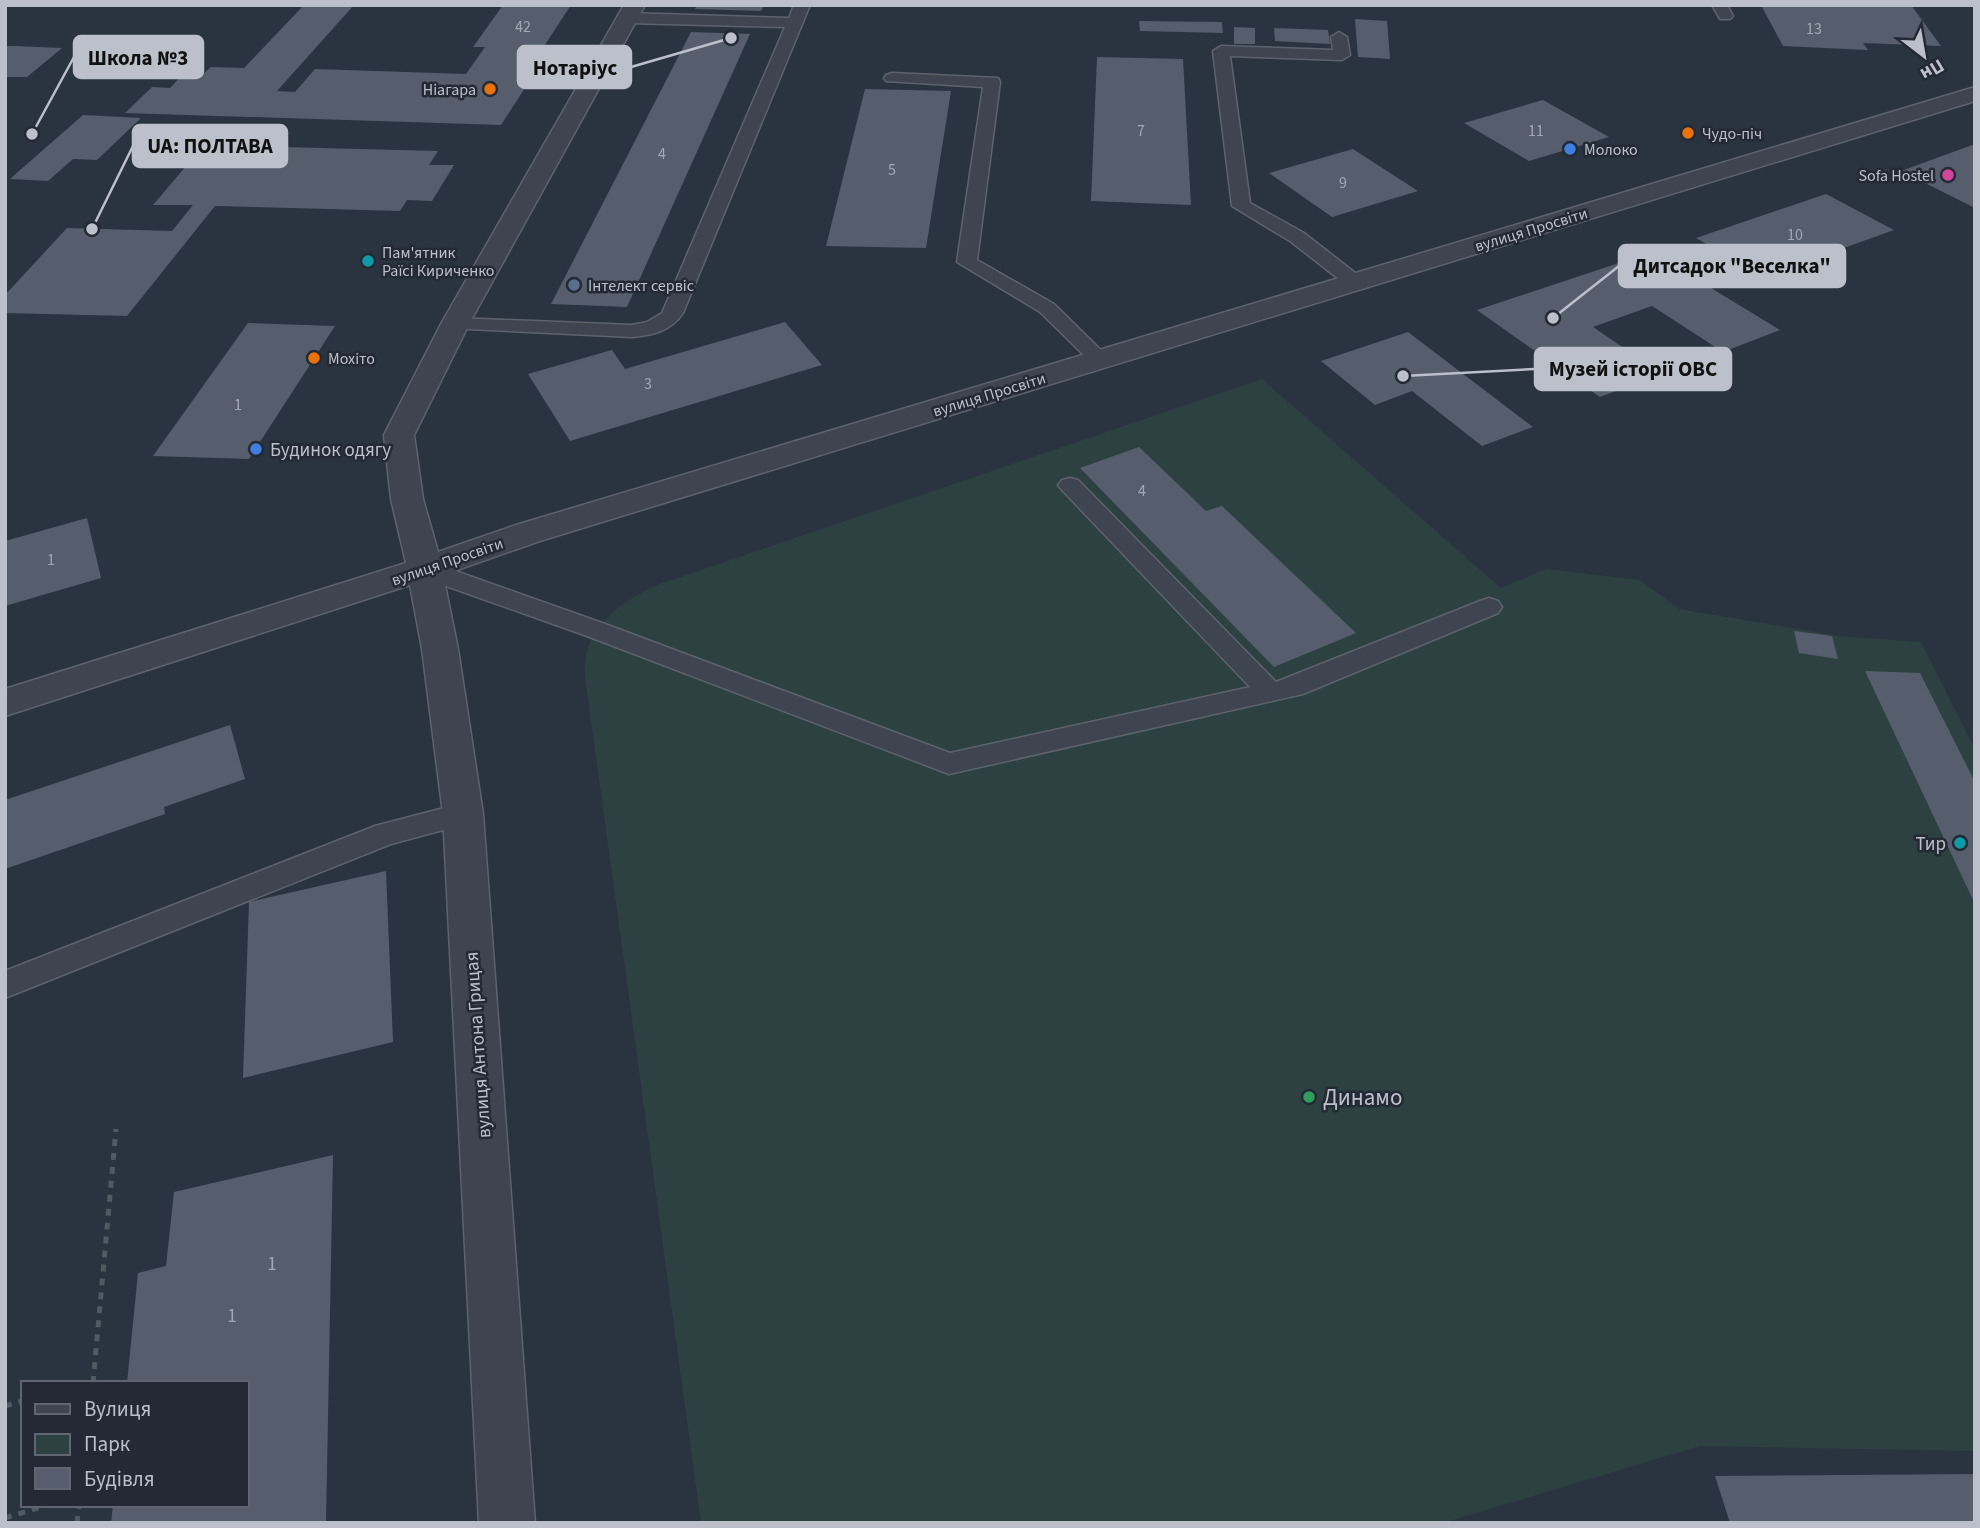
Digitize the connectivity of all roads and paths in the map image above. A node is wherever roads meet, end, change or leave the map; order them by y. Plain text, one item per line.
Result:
1 (631, 12) edge
2 (798, 14) edge
3 (1339, 37) dead end
4 (892, 78) dead end
5 (1975, 94) edge
6 (1356, 283) junction
7 (455, 324) junction
8 (1100, 360) junction
9 (1070, 485) dead end
10 (424, 569) junction
11 (1489, 607) dead end
12 (1270, 692) junction
13 (5, 703) edge
14 (463, 814) junction
15 (5, 985) edge
16 (116, 1129) dead end
17 (91, 1381) edge
18 (41, 1507) edge
19 (5, 1518) edge
20 (507, 1523) edge

1 - 2 lane
1 - 7 street, вулиця Антона Грицая
2 - 7 lane
3 - 6 lane
4 - 8 lane
5 - 6 street, вулиця Просвіти
6 - 8 street, вулиця Просвіти
7 - 10 street, вулиця Антона Грицая
8 - 10 street, вулиця Просвіти
9 - 12 lane
10 - 12 lane
10 - 13 street, вулиця Просвіти
10 - 14 street, вулиця Антона Грицая
11 - 12 lane
14 - 15 lane
14 - 20 street, вулиця Антона Грицая
16 - 17 path
18 - 19 path

